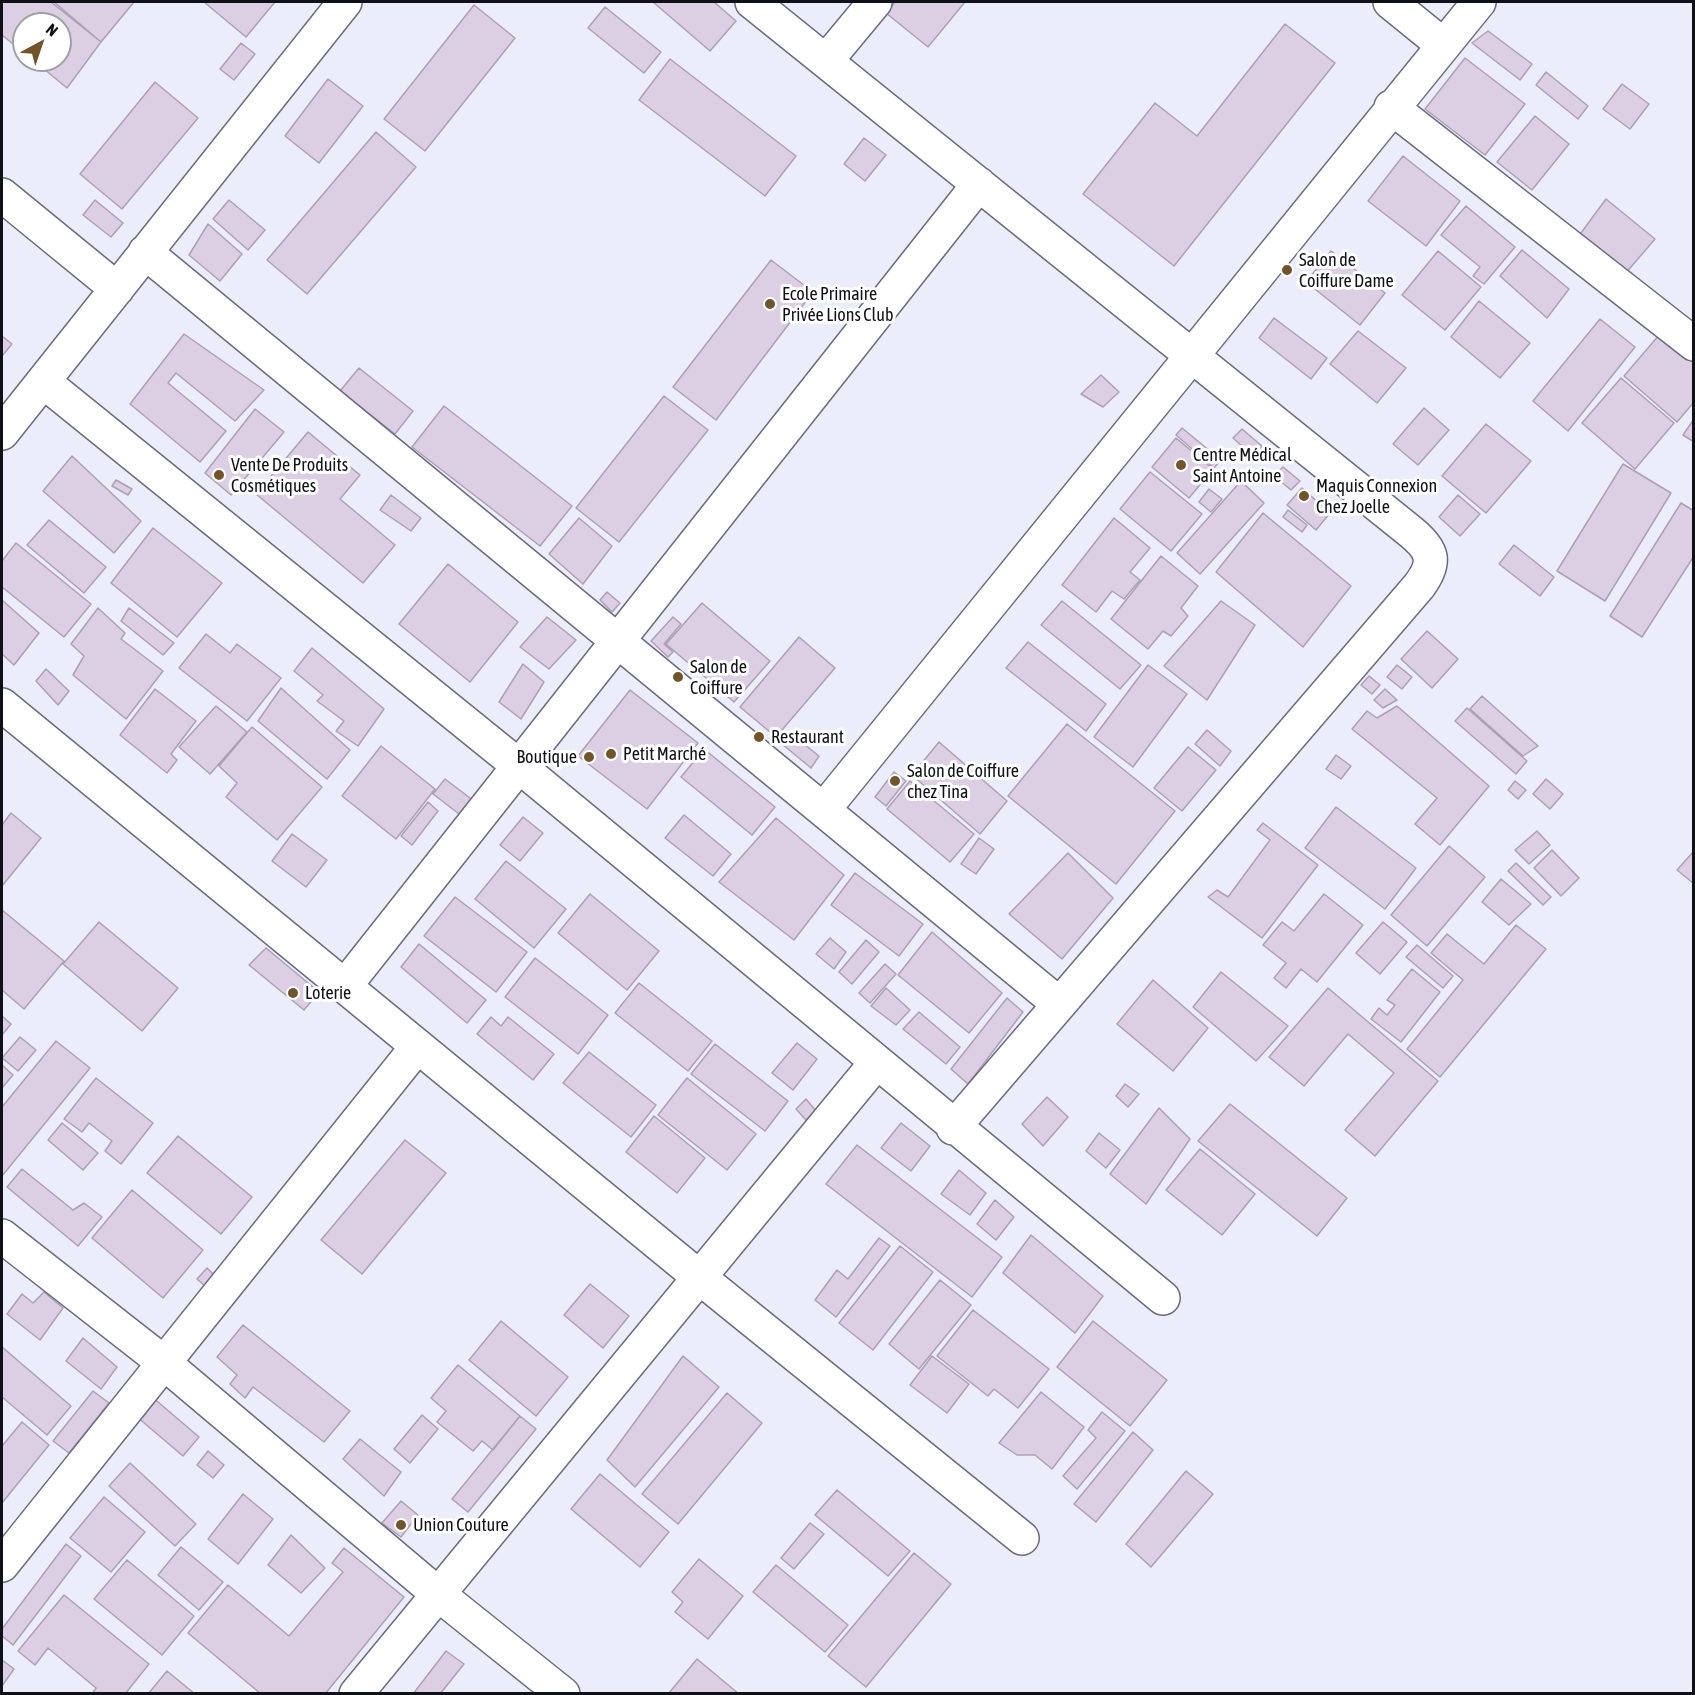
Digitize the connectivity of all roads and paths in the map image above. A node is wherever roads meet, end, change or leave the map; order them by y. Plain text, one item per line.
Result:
1 (345, 2) edge
2 (752, 2) edge
3 (875, 2) edge
4 (1390, 2) edge
5 (1479, 2) edge
6 (1443, 45) junction
7 (826, 61) junction
8 (1392, 107) junction
9 (979, 184) junction
10 (2, 195) edge
11 (145, 252) junction
12 (117, 289) junction
13 (1694, 344) edge
14 (1194, 356) junction
15 (44, 382) junction
16 (2, 433) edge
17 (617, 641) junction
18 (2, 705) edge
19 (519, 766) junction
20 (824, 809) junction
21 (345, 986) junction
22 (1059, 1004) junction
23 (417, 1047) junction
24 (876, 1063) junction
25 (954, 1128) junction
26 (2, 1236) edge
27 (699, 1277) junction
28 (1163, 1298) dead end
29 (163, 1362) junction
30 (1022, 1538) dead end
31 (2, 1565) edge
32 (438, 1594) junction
33 (356, 1694) edge
34 (563, 1694) edge

1 - 11 street
2 - 7 street
3 - 7 street
4 - 6 street
5 - 6 street
6 - 8 street
7 - 9 street
8 - 13 street
8 - 14 street
9 - 14 street
9 - 17 street
10 - 12 street
11 - 12 street
11 - 17 street
12 - 15 street
14 - 20 street
14 - 22 street
15 - 16 street
15 - 19 street
17 - 19 street
17 - 20 street
18 - 21 street
19 - 21 street
19 - 24 street
20 - 22 street
21 - 23 street
22 - 25 street
23 - 27 street
23 - 29 street
24 - 25 street
24 - 27 street
25 - 28 street
26 - 29 street
27 - 30 street
27 - 32 street
29 - 31 street
29 - 32 street
32 - 33 street
32 - 34 street

